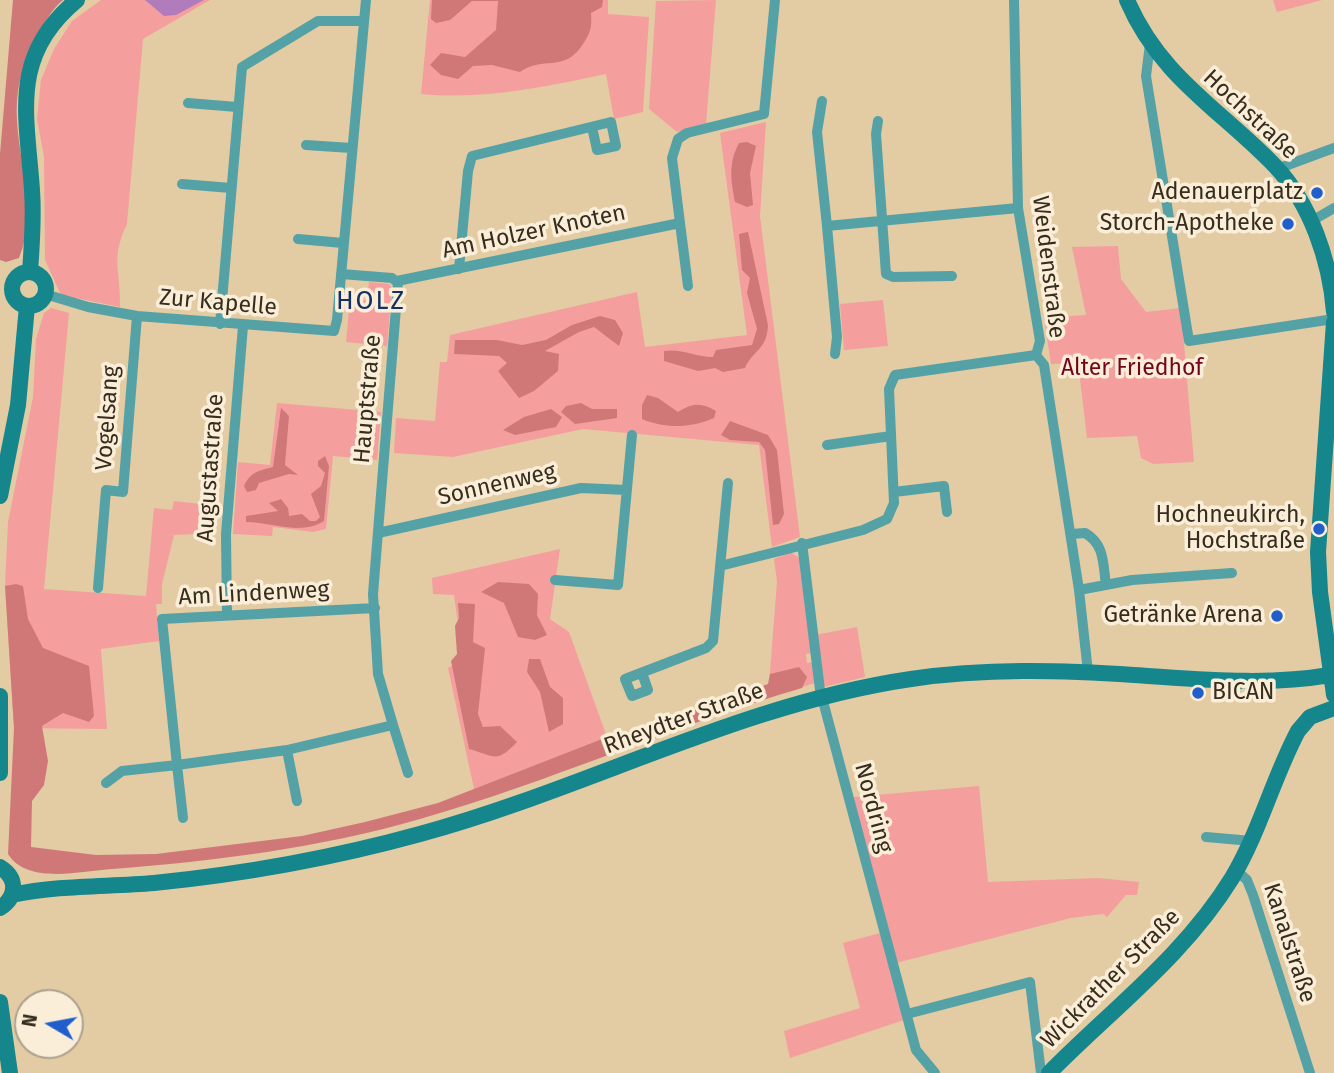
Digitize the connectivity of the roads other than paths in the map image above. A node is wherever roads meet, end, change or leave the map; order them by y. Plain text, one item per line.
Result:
1 (77, 0) edge
2 (366, 0) edge
3 (775, 0) edge
4 (1014, 0) edge
5 (1127, 0) edge
6 (364, 21) junction
7 (1150, 44) junction
8 (822, 101) dead end
9 (188, 103) dead end
10 (237, 107) junction
11 (878, 121) dead end
12 (592, 127) dead end
13 (306, 145) dead end
14 (351, 148) junction
15 (1334, 148) edge
16 (1277, 169) junction
17 (182, 184) dead end
18 (231, 188) junction
19 (1018, 208) junction
20 (1334, 208) edge
21 (882, 221) junction
22 (1310, 222) junction
23 (680, 223) junction
24 (827, 226) junction
25 (298, 239) dead end
26 (343, 243) junction
27 (459, 269) junction
28 (30, 272) junction
29 (341, 274) junction
30 (952, 276) dead end
31 (397, 281) junction
32 (688, 286) dead end
33 (45, 294) junction
34 (27, 306) junction
35 (1334, 312) edge
36 (137, 316) junction
37 (1334, 320) edge
38 (220, 324) junction
39 (243, 326) junction
40 (835, 354) dead end
41 (1036, 355) junction
42 (632, 435) dead end
43 (891, 436) junction
44 (827, 445) dead end
45 (1329, 471) edge
46 (728, 483) dead end
47 (627, 489) junction
48 (894, 492) junction
49 (0, 496) edge
50 (947, 512) dead end
51 (378, 533) junction
52 (1071, 534) junction
53 (802, 543) junction
54 (720, 566) junction
55 (1232, 573) dead end
56 (555, 580) dead end
57 (1106, 585) junction
58 (98, 588) dead end
59 (1079, 590) junction
60 (375, 608) junction
61 (227, 614) junction
62 (1088, 672) junction
63 (642, 673) dead end
64 (1332, 674) edge
65 (1334, 695) edge
66 (0, 696) edge
67 (822, 696) junction
68 (1334, 708) edge
69 (393, 725) junction
70 (287, 750) junction
71 (177, 765) junction
72 (0, 773) edge
73 (408, 774) dead end
74 (106, 783) dead end
75 (297, 801) dead end
76 (183, 818) dead end
77 (1206, 837) dead end
78 (1252, 841) junction
79 (1, 866) edge
80 (1236, 870) junction
81 (13, 889) junction
82 (0, 908) edge
83 (0, 1002) edge
84 (907, 1014) junction
85 (10, 1073) edge
86 (935, 1073) edge
87 (1041, 1073) edge
88 (1049, 1073) edge
89 (1310, 1073) edge

1 - 28 street
2 - 6 street
3 - 23 street
4 - 19 street, Weidenstraße
5 - 7 street, Hochstraße
6 - 10 street
6 - 14 street
7 - 16 street, Hochstraße
7 - 37 street
8 - 24 street
9 - 10 street
10 - 18 street
11 - 21 street
12 - 27 street
13 - 14 street
14 - 26 street
15 - 16 street
16 - 22 street, Hochstraße
17 - 18 street
18 - 38 street
19 - 21 street
19 - 41 street, Weidenstraße
20 - 22 street
21 - 24 street
21 - 30 street
22 - 35 street, Hochstraße
23 - 27 street, Am Holzer Knoten
23 - 32 street
24 - 40 street
25 - 26 street
26 - 29 street
27 - 31 street, Am Holzer Knoten
28 - 33 street
28 - 34 street
29 - 31 street
29 - 39 street, Zur Kapelle
31 - 51 street, Hauptstraße
33 - 34 street
33 - 36 street, Zur Kapelle
34 - 49 street
36 - 38 street, Zur Kapelle
36 - 58 street, Vogelsang
37 - 45 street
38 - 39 street, Zur Kapelle
39 - 61 street, Augustastraße
41 - 43 street
41 - 52 street, Weidenstraße
42 - 47 street
43 - 44 street
43 - 48 street
45 - 64 street
46 - 54 street
47 - 51 street, Sonnenweg
47 - 56 street
48 - 50 street
48 - 53 street
51 - 60 street, Hauptstraße
52 - 57 street
52 - 59 street, Weidenstraße
53 - 54 street
53 - 67 street, Nordring
54 - 63 street
55 - 57 street
57 - 59 street
59 - 62 street, Weidenstraße
60 - 61 street, Am Lindenweg
60 - 69 street
61 - 71 street, Am Lindenweg
62 - 64 street, Rheydter Straße
62 - 67 street, Rheydter Straße
64 - 65 street
66 - 72 street
67 - 81 street, Rheydter Straße
67 - 84 street, Nordring
68 - 78 street, Wickrather Straße
69 - 70 street
69 - 73 street
70 - 71 street
70 - 75 street
71 - 74 street
71 - 76 street, Am Lindenweg
77 - 78 street
78 - 80 street, Wickrather Straße
79 - 81 street
80 - 88 street, Wickrather Straße
80 - 89 street, Kanalstraße
81 - 82 street
83 - 85 street
84 - 86 street, Nordring
84 - 87 street

